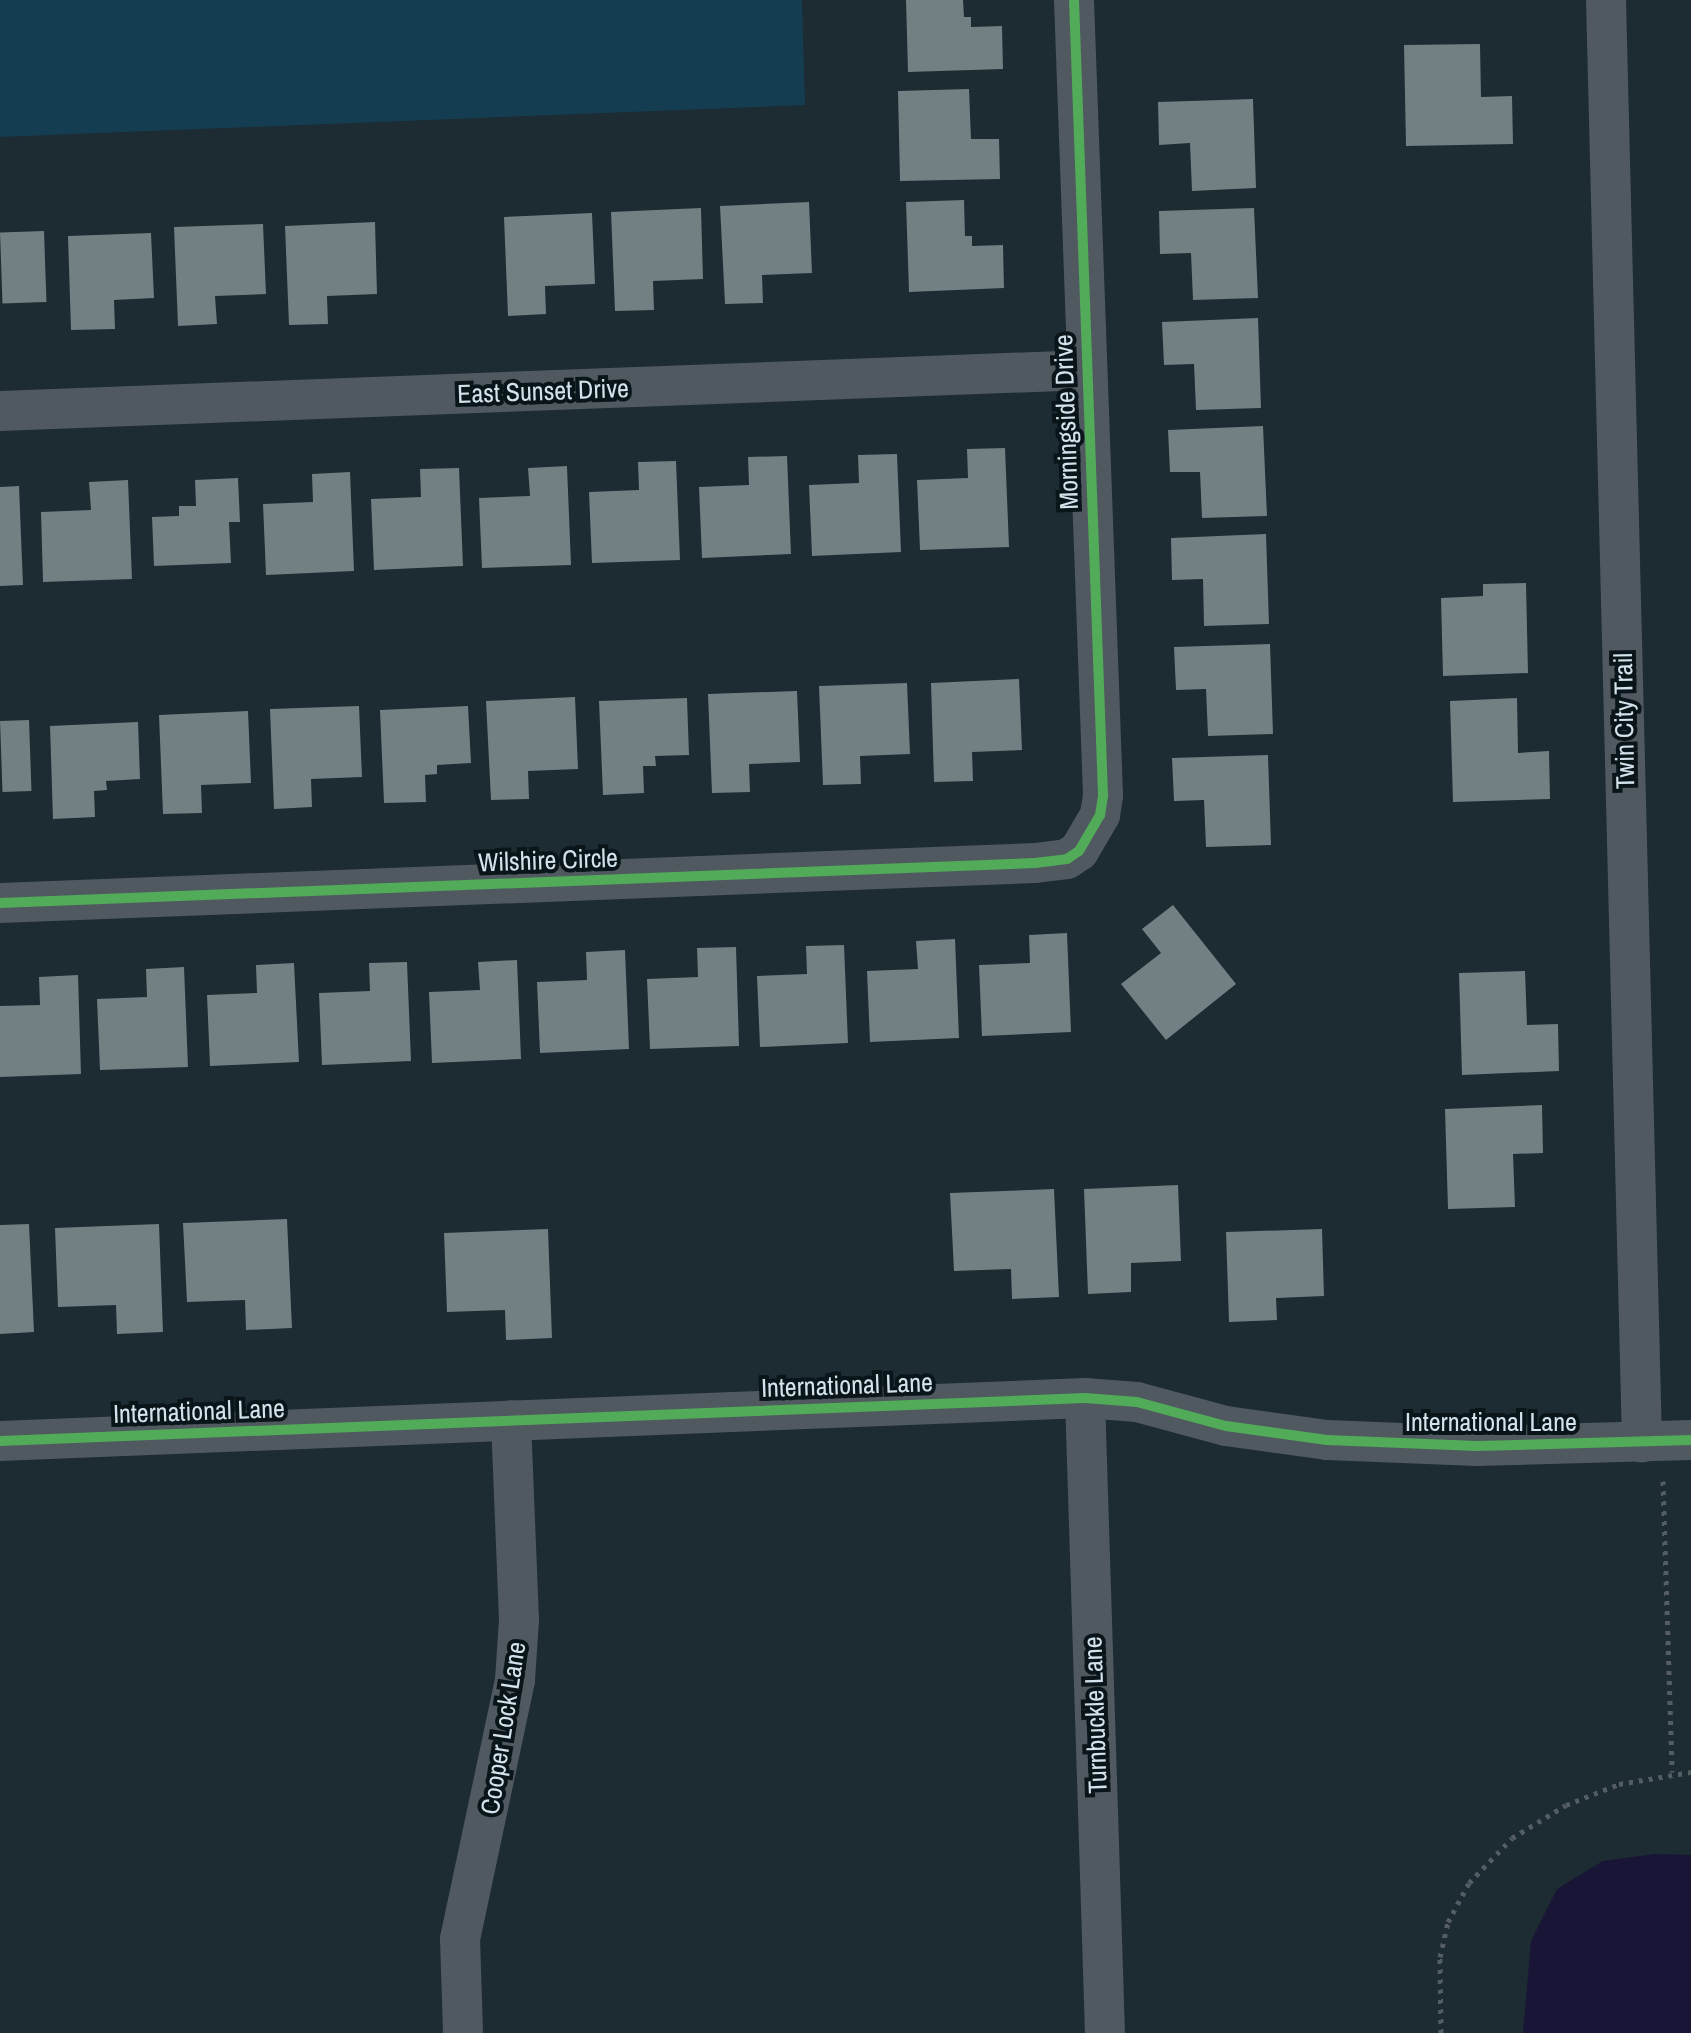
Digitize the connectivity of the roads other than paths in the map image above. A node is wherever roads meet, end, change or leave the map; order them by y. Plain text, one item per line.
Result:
1 (1074, 0) edge
2 (1606, 0) edge
3 (1086, 370) junction
4 (0, 411) edge
5 (1088, 839) joint
6 (0, 903) edge
7 (1085, 1398) junction
8 (511, 1420) junction
9 (0, 1441) edge
10 (1665, 1442) edge
11 (463, 2033) edge
12 (1105, 2033) edge

1 - 3 street, Morningside Drive
2 - 10 street, Twin City Trail
3 - 4 street, East Sunset Drive
3 - 5 street, Morningside Drive
5 - 6 street, Wilshire Circle
7 - 8 street, International Lane
7 - 10 street, International Lane
7 - 12 street, Turnbuckle Lane
8 - 9 street, International Lane
8 - 11 street, Cooper Lock Lane

